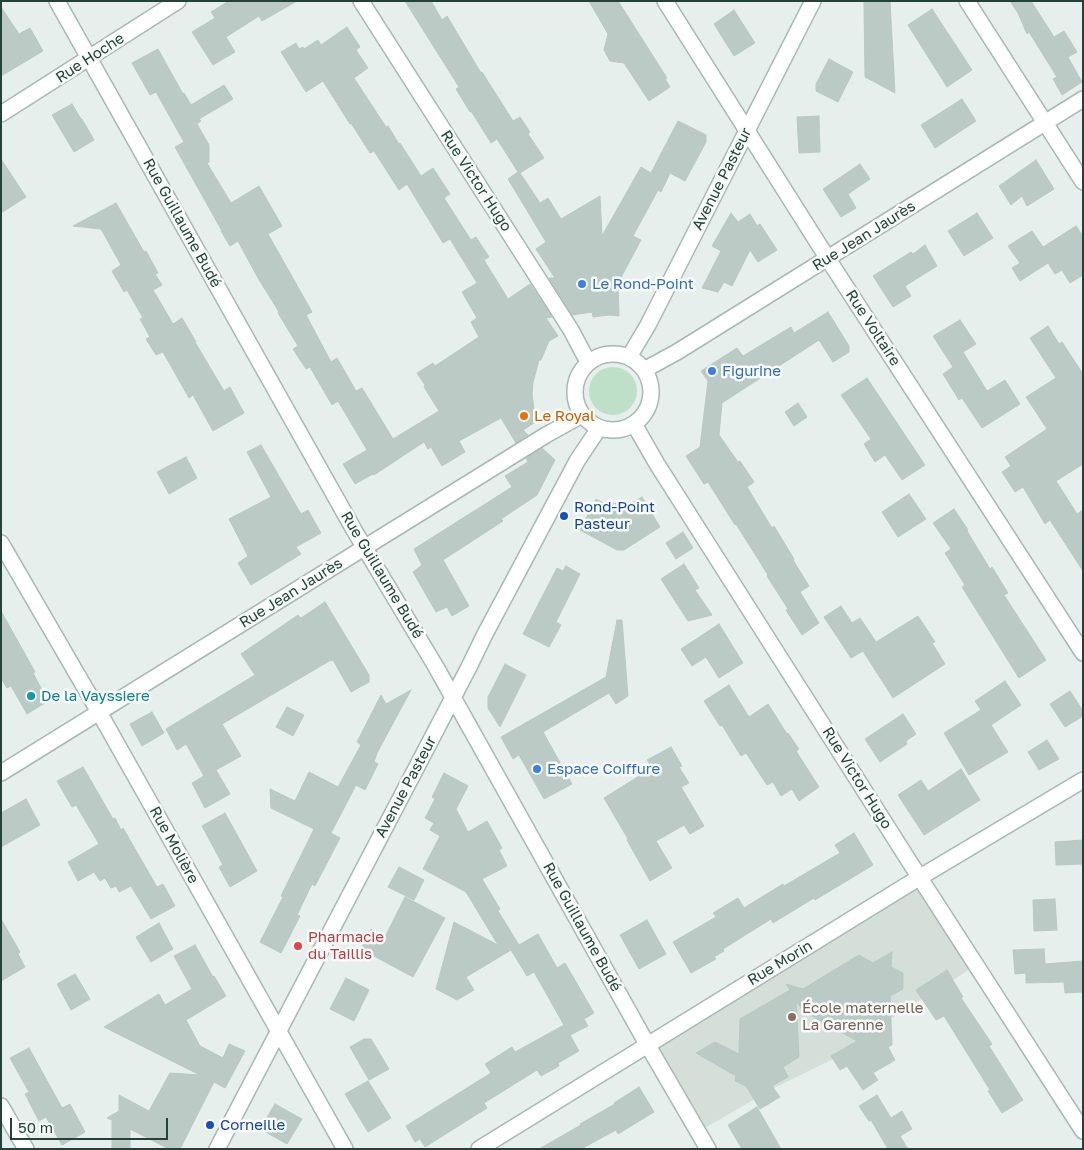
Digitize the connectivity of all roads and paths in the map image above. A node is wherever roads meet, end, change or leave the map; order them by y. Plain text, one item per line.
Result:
1 (57, 1) edge
2 (178, 1) edge
3 (361, 1) edge
4 (664, 1) edge
5 (813, 1) edge
6 (967, 1) edge
7 (90, 58) junction
8 (1083, 99) edge
9 (1, 114) edge
10 (1044, 122) junction
11 (747, 130) junction
12 (1083, 182) edge
13 (828, 258) junction
14 (629, 357) junction
15 (588, 362) junction
16 (644, 370) junction
17 (582, 415) junction
18 (634, 424) junction
19 (598, 428) junction
20 (1, 543) edge
21 (365, 547) junction
22 (1083, 653) edge
23 (453, 697) junction
24 (99, 712) junction
25 (1, 773) edge
26 (1083, 780) edge
27 (920, 878) junction
28 (279, 1031) junction
29 (644, 1039) junction
30 (1, 1106) edge
31 (1083, 1131) edge
32 (26, 1149) edge
33 (218, 1149) edge
34 (345, 1149) edge
35 (479, 1149) edge
36 (708, 1149) edge

1 - 7 street, Rue Guillaume Budé
2 - 7 street, Rue Hoche
3 - 15 street, Rue Victor Hugo
4 - 11 street, Rue Voltaire
5 - 11 street, Avenue Pasteur
6 - 10 street
7 - 9 street, Rue Hoche
7 - 21 street, Rue Guillaume Budé
8 - 10 street, Rue Jean Jaurès
10 - 12 street
10 - 13 street, Rue Jean Jaurès
11 - 13 street, Rue Voltaire
11 - 14 street, Avenue Pasteur
13 - 16 street, Rue Jean Jaurès
13 - 22 street, Rue Voltaire
14 - 15 street
14 - 16 street
15 - 17 street
16 - 18 street
17 - 19 street
17 - 21 street, Rue Jean Jaurès
18 - 19 street
18 - 27 street, Rue Victor Hugo
19 - 23 street, Avenue Pasteur
20 - 24 street, Rue Molière
21 - 23 street, Rue Guillaume Budé
21 - 24 street, Rue Jean Jaurès
23 - 28 street, Avenue Pasteur
23 - 29 street, Rue Guillaume Budé
24 - 25 street, Rue Jean Jaurès
24 - 28 street, Rue Molière
26 - 27 street, Rue Morin
27 - 29 street, Rue Morin
27 - 31 street, Rue Victor Hugo
28 - 33 street, Avenue Pasteur
28 - 34 street, Rue Molière
29 - 35 street, Rue Morin
29 - 36 street, Rue Guillaume Budé
30 - 32 street

